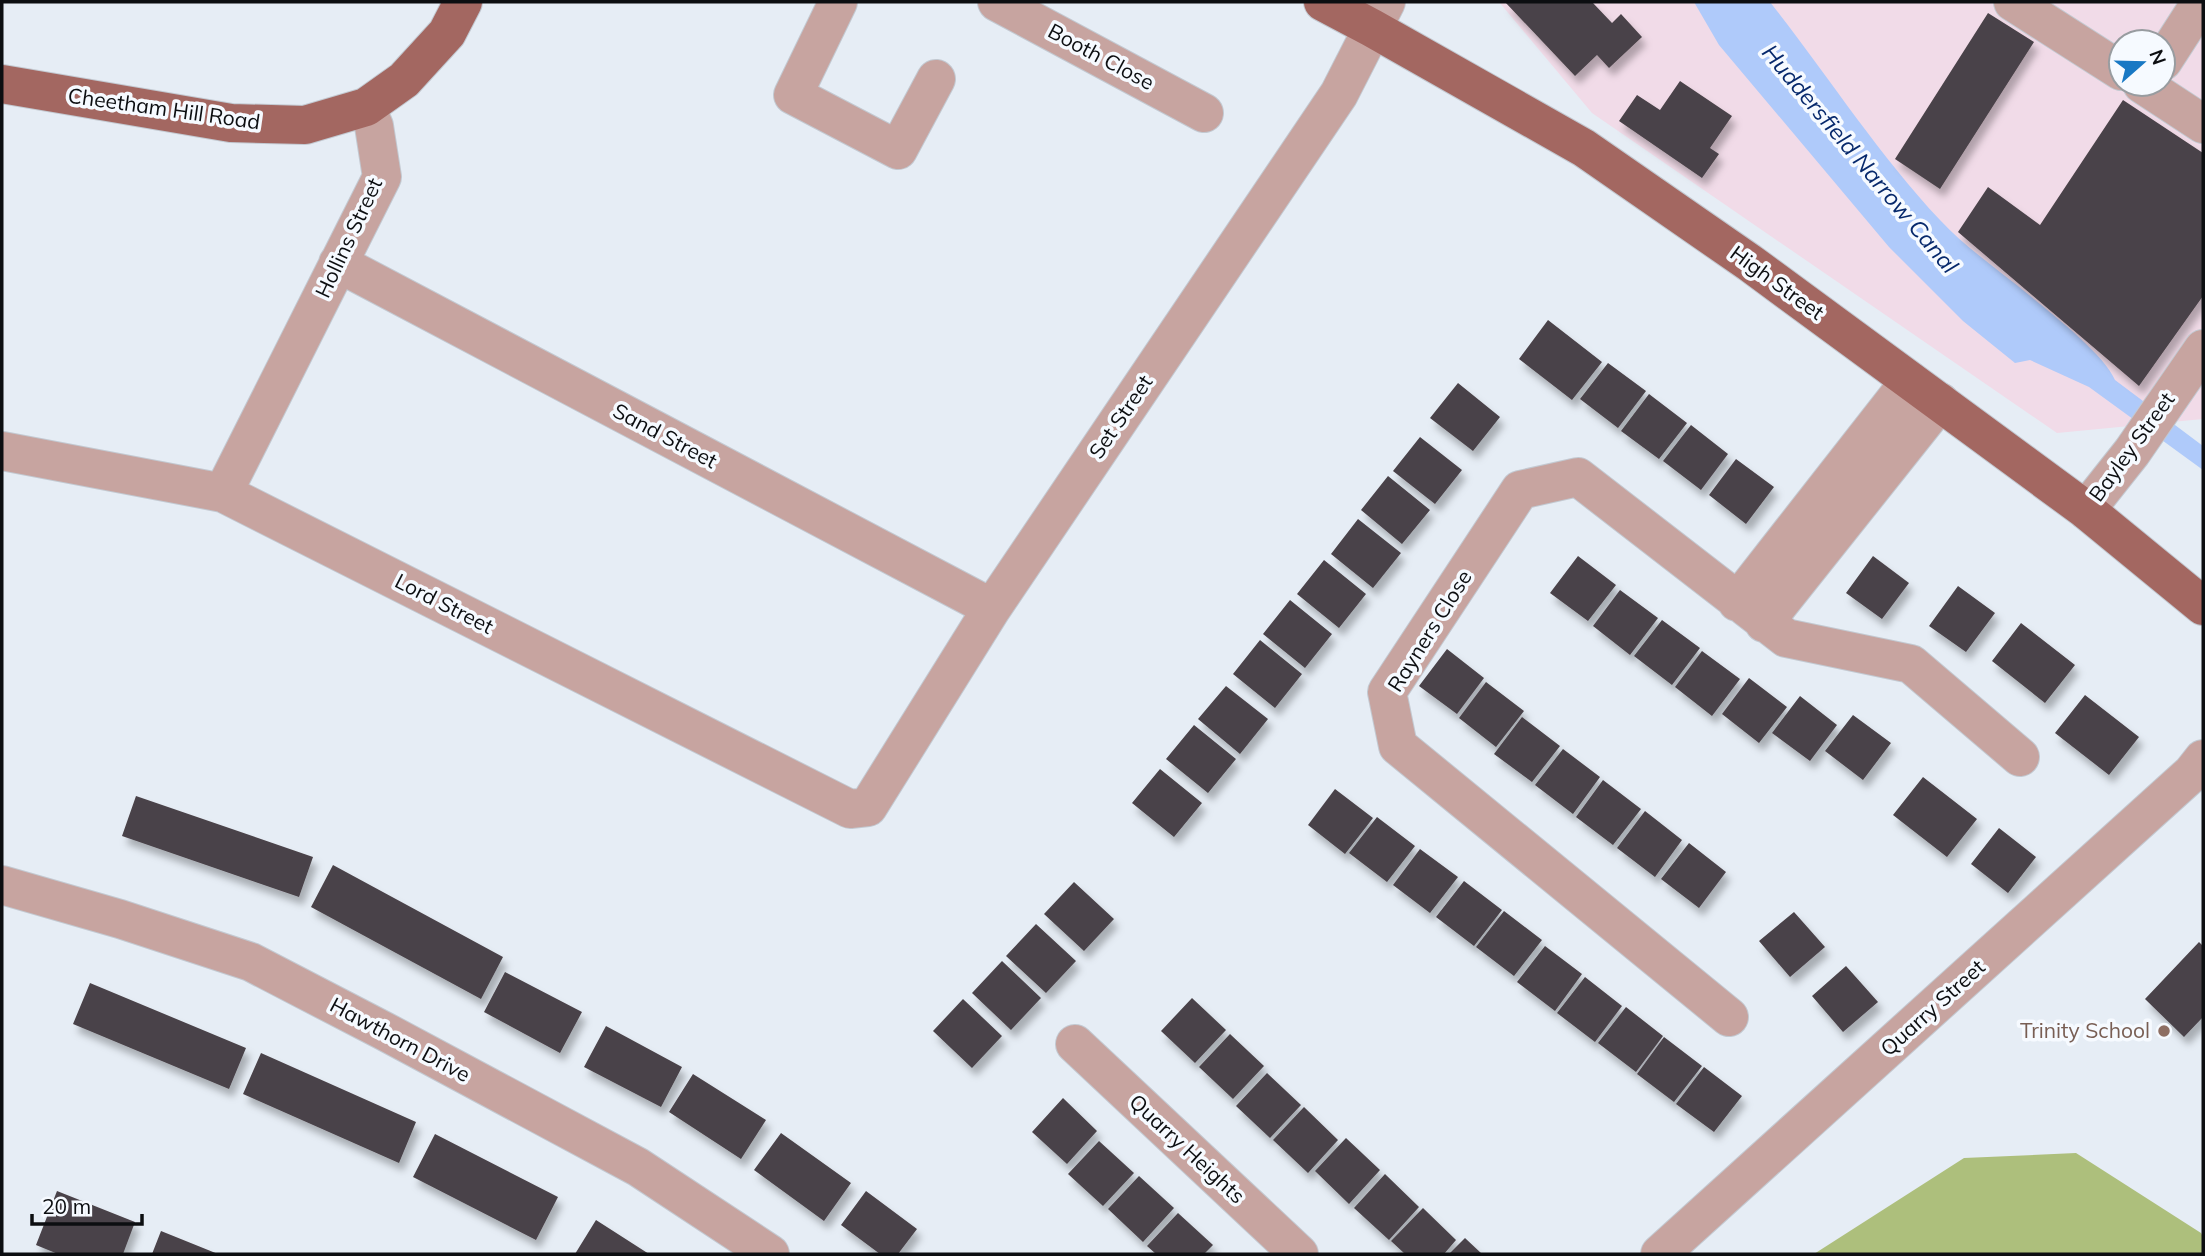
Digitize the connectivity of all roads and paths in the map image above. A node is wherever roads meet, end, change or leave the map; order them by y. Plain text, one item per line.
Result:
1 (463, 2) edge
2 (838, 2) edge
3 (997, 2) edge
4 (1323, 2) edge
5 (2013, 2) edge
6 (2201, 2) edge
7 (1379, 15) edge
8 (2177, 34) edge
9 (2107, 56) edge
10 (936, 79) dead end
11 (2, 84) edge
12 (2170, 98) edge
13 (366, 107) junction
14 (1204, 113) dead end
15 (2203, 124) edge
16 (338, 263) junction
17 (2203, 349) edge
18 (1925, 392) junction
19 (2, 455) edge
20 (223, 493) junction
21 (2086, 510) junction
22 (2203, 606) edge
23 (992, 608) junction
24 (1751, 612) junction
25 (2020, 757) dead end
26 (2203, 759) edge
27 (868, 807) joint
28 (2, 885) edge
29 (1728, 1017) dead end
30 (1075, 1044) dead end
31 (770, 1254) edge
32 (1299, 1254) edge
33 (1660, 1254) edge

1 - 13 main road
2 - 10 street
3 - 14 street, Booth Close
4 - 7 main road, High Street
5 - 9 street
6 - 8 street
7 - 18 main road, High Street
7 - 23 street, Set Street
11 - 13 main road, Cheetham Hill Road
12 - 15 street
13 - 16 street, Hollins Street
16 - 20 street, Hollins Street
16 - 23 street, Sand Street
17 - 21 street, Bayley Street
18 - 21 main road, High Street
18 - 24 street
19 - 20 street, Lord Street
20 - 27 street, Lord Street
21 - 22 main road, High Street
23 - 27 street, Set Street
24 - 25 street, Rayners Close
24 - 29 street, Rayners Close
26 - 33 street, Quarry Street
28 - 31 street, Hawthorn Drive
30 - 32 street, Quarry Heights

